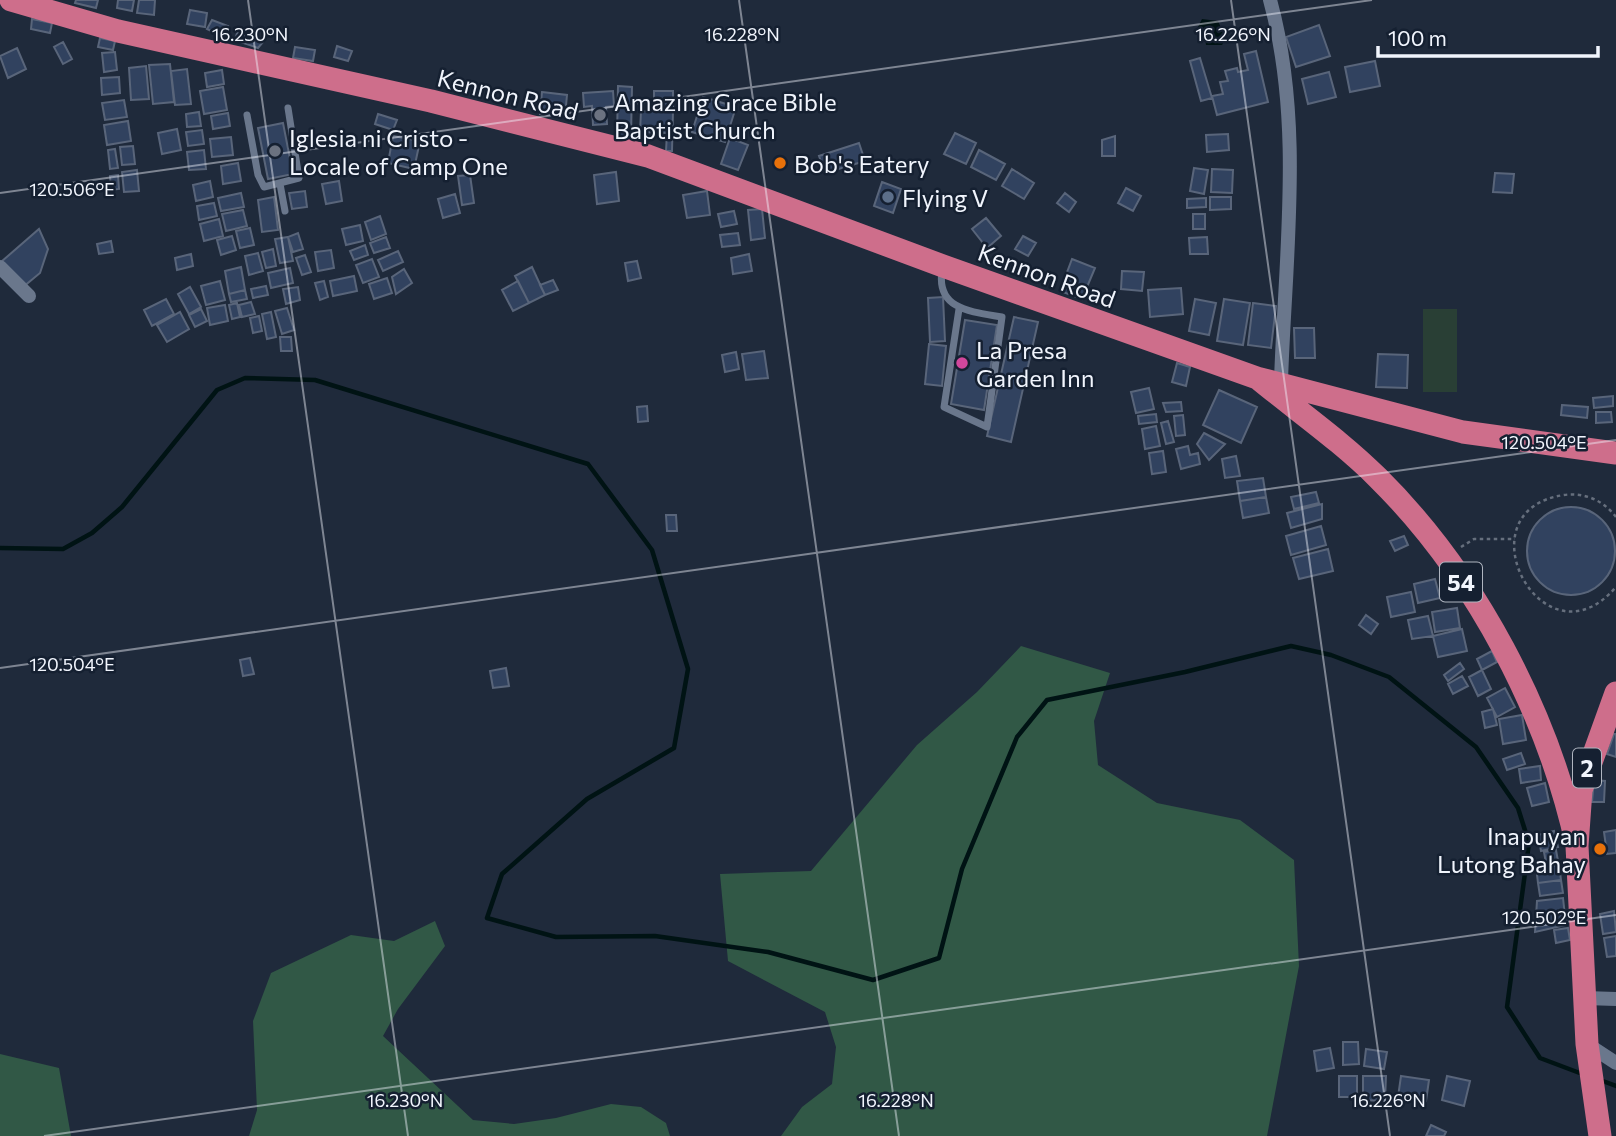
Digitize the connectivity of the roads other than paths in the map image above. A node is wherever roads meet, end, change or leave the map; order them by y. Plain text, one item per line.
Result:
1 (11, 0) edge
2 (1270, 0) edge
3 (288, 108) dead end
4 (247, 115) dead end
5 (280, 184) junction
6 (285, 211) dead end
7 (943, 266) junction
8 (0, 267) edge
9 (29, 296) dead end
10 (959, 309) junction
11 (1257, 378) junction
12 (1281, 382) junction
13 (1616, 453) edge
14 (1616, 693) edge
15 (1577, 846) junction
16 (1585, 998) junction
17 (1616, 999) edge
18 (1588, 1051) junction
19 (1616, 1063) edge
20 (1600, 1136) edge

1 - 7 highway, Kennon Road / 54
2 - 12 street
3 - 5 lane
4 - 5 lane
5 - 6 lane
7 - 10 lane
7 - 11 highway, Kennon Road / 54
8 - 9 street
10 - 10 lane
11 - 12 highway, Kennon Road / 54
11 - 15 highway, Kennon Road / 54
12 - 13 highway, Kennon Road / 54
14 - 15 highway, 2
15 - 16 highway, 2
16 - 17 street
16 - 18 highway, 2
18 - 19 street
18 - 20 highway, 2

